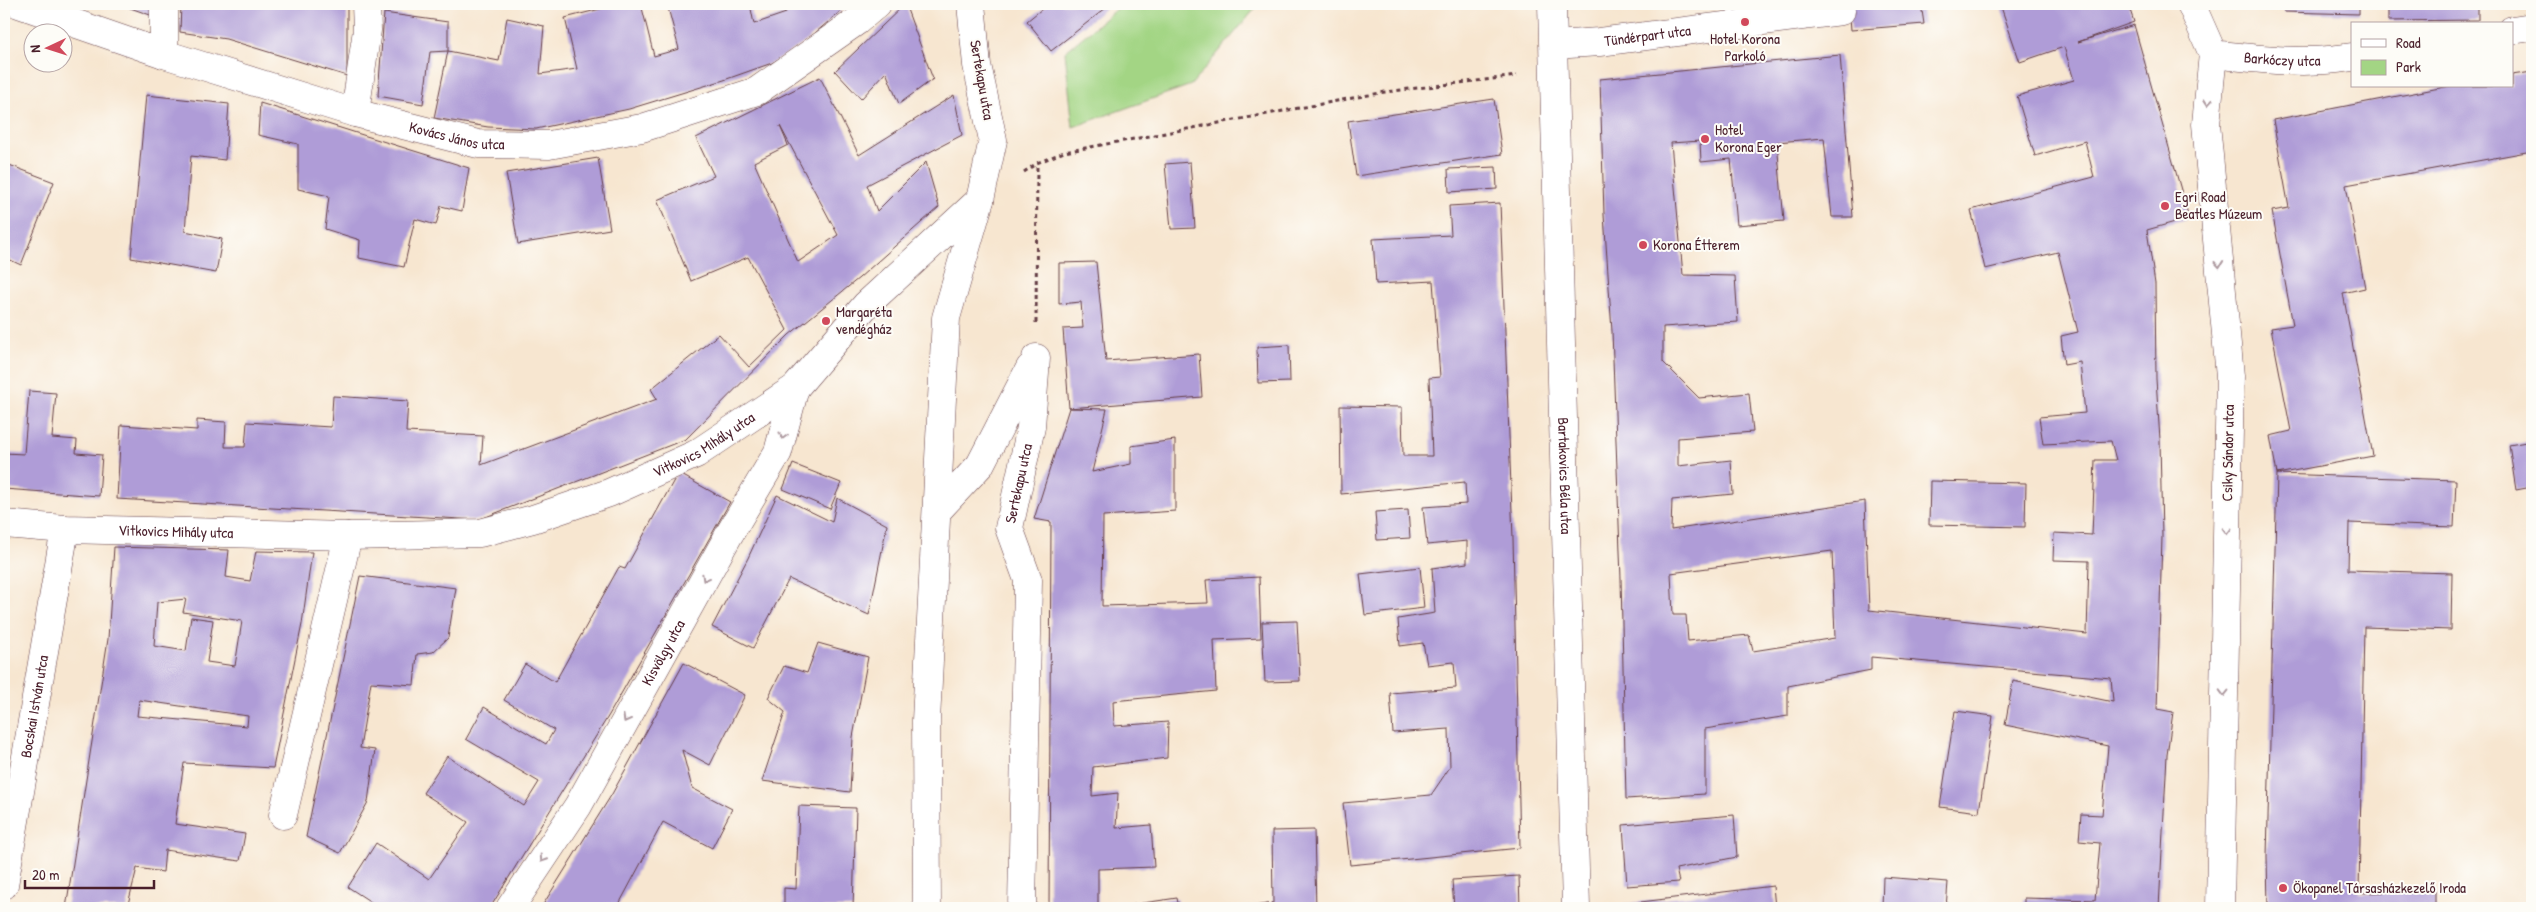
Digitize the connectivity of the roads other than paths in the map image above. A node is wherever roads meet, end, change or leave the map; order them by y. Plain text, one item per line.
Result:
1 (19, 4) edge
2 (164, 4) edge
3 (366, 4) edge
4 (877, 4) edge
5 (972, 4) edge
6 (1552, 4) edge
7 (2191, 4) edge
8 (1841, 11) dead end
9 (2532, 27) edge
10 (2514, 30) edge
11 (164, 54) junction
12 (2213, 54) junction
13 (2351, 57) edge
14 (1555, 58) junction
15 (355, 113) junction
16 (980, 200) junction
17 (795, 388) junction
18 (938, 510) junction
19 (4, 524) edge
20 (65, 529) junction
21 (348, 536) junction
22 (283, 815) dead end
23 (4, 885) edge
24 (510, 908) edge
25 (927, 908) edge
26 (1022, 908) edge
27 (1576, 908) edge
28 (2220, 908) edge

1 - 11 street, Kovács János utca
2 - 11 street
3 - 15 street
4 - 15 street, Kovács János utca
5 - 16 street, Sertekapu utca
6 - 14 street
7 - 12 street, Csiky Sándor utca
8 - 14 street, Tündérpart utca
9 - 10 street
11 - 15 street, Kovács János utca
12 - 13 street, Barkóczy utca
12 -> 28 street, Csiky Sándor utca
14 - 27 street, Bartakovics Béla utca
16 - 17 street, Vitkovics Mihály utca
16 - 18 street, Sertekapu utca
17 - 21 street, Vitkovics Mihály utca
17 -> 24 street, Kisvölgy utca
18 - 25 street, Sertekapu utca
18 - 26 street, Sertekapu utca
19 - 20 street, Vitkovics Mihály utca
20 - 21 street, Vitkovics Mihály utca
20 - 23 street, Bocskai István utca
21 - 22 street

